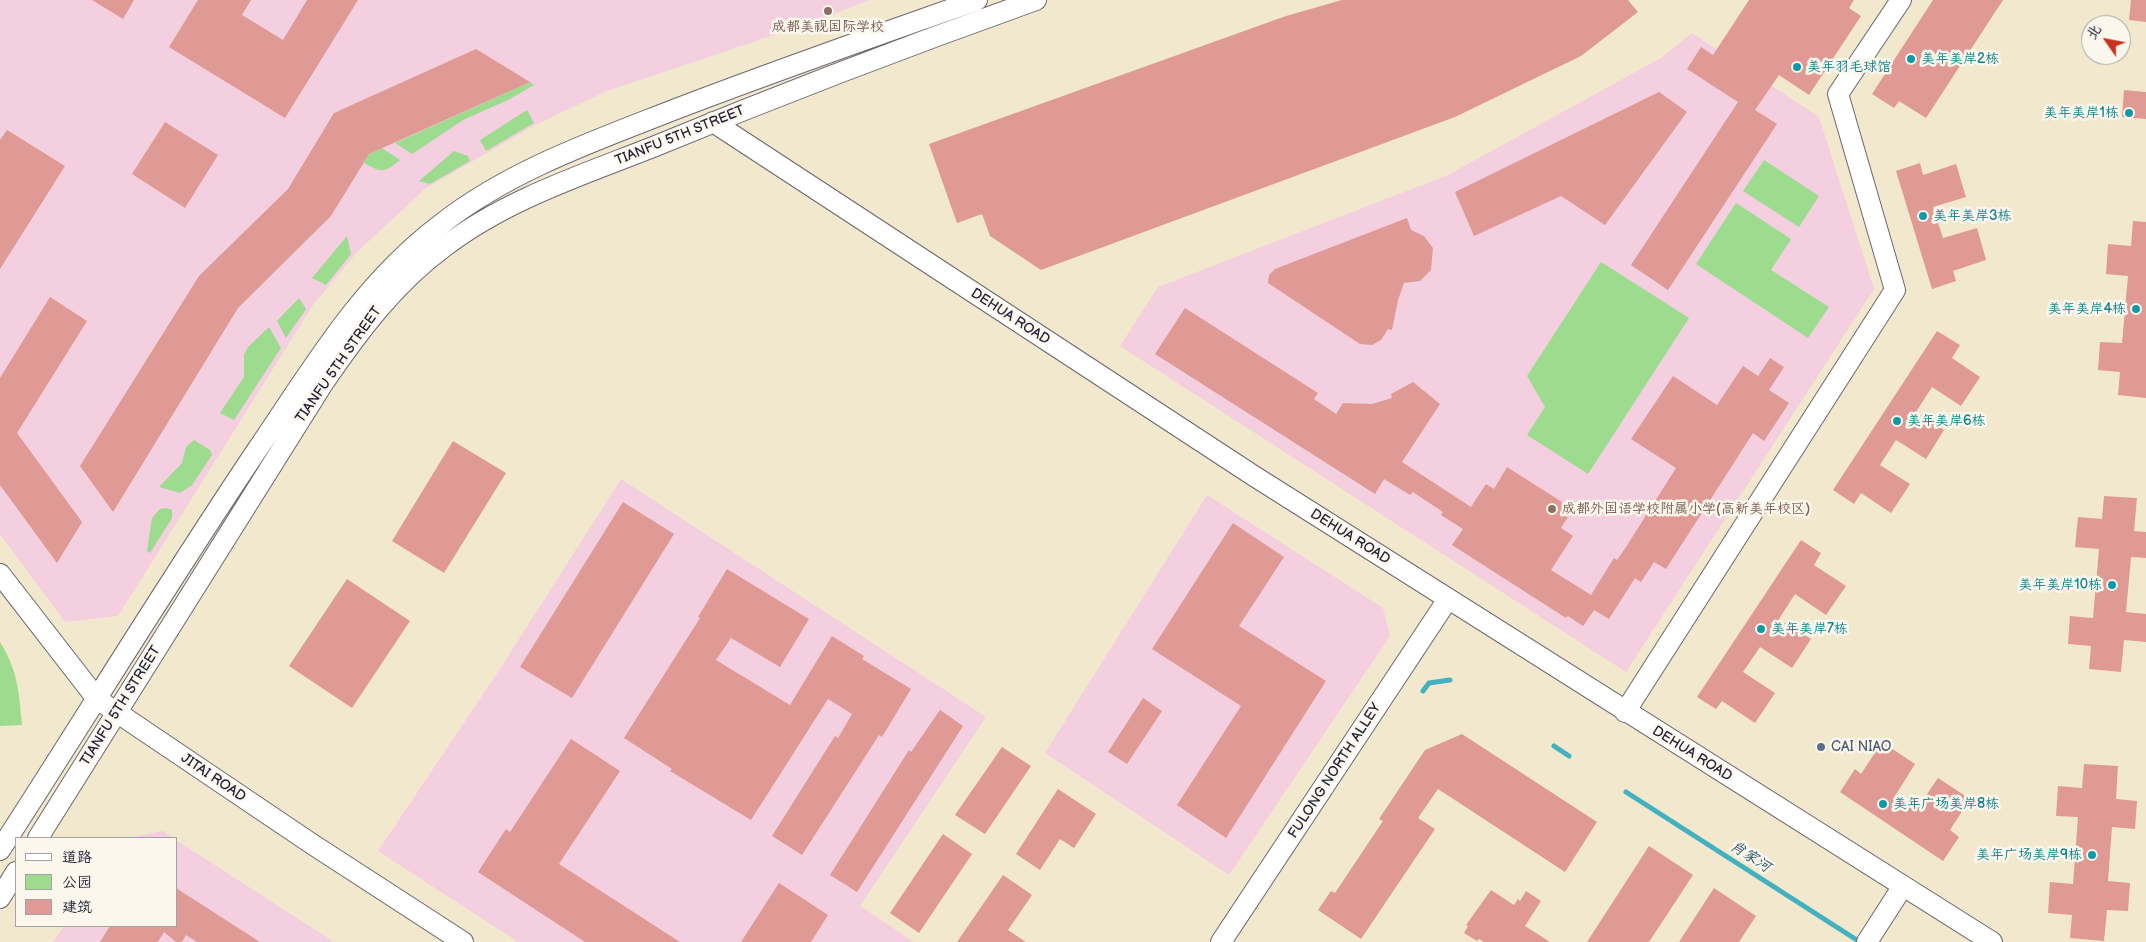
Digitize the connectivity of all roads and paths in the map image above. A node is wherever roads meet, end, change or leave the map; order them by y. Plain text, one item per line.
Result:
1 (977, 0) edge
2 (1036, 0) edge
3 (1901, 0) edge
4 (713, 122) junction
5 (0, 574) edge
6 (1448, 599) junction
7 (97, 699) junction
8 (1625, 712) junction
9 (118, 713) junction
10 (39, 837) edge
11 (0, 850) edge
12 (15, 874) edge
13 (1903, 886) junction
14 (0, 898) edge
15 (1870, 938) edge
16 (463, 942) edge
17 (1221, 942) edge
18 (1992, 942) edge

1 - 7 street, TIANFU 5TH STREET
2 - 4 street, TIANFU 5TH STREET
3 - 8 street
4 - 6 street, DEHUA ROAD
4 - 9 street, TIANFU 5TH STREET
5 - 7 street, JITAI ROAD
6 - 8 street, DEHUA ROAD
6 - 17 street, FULONG NORTH ALLEY
7 - 9 street, JITAI ROAD
7 - 11 street, TIANFU 5TH STREET
8 - 13 street, DEHUA ROAD
9 - 10 street, TIANFU 5TH STREET
9 - 16 street, JITAI ROAD
12 - 14 street
13 - 15 street
13 - 18 street, DEHUA ROAD

